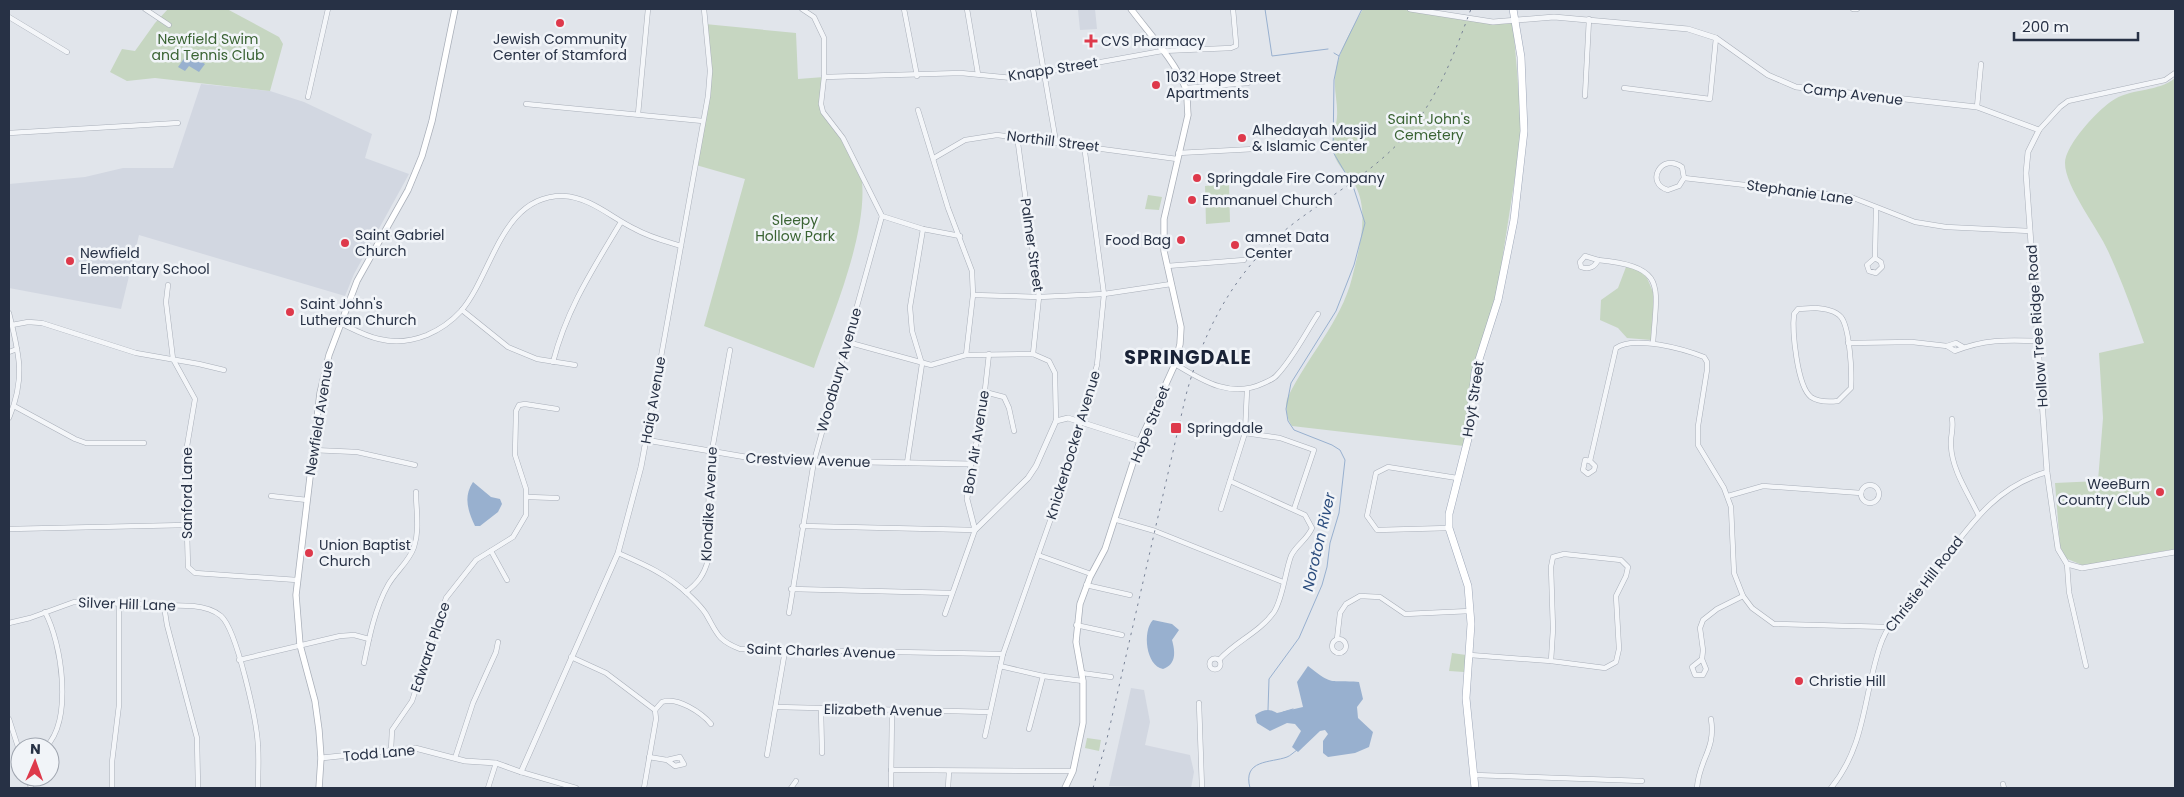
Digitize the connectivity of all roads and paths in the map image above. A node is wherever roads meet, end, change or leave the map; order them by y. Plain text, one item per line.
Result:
1 (145, 9) edge
2 (328, 9) edge
3 (455, 9) edge
4 (648, 9) edge
5 (704, 9) edge
6 (802, 9) edge
7 (904, 9) edge
8 (967, 9) edge
9 (1033, 9) edge
10 (1131, 9) edge
11 (1233, 9) edge
12 (1410, 9) edge
13 (1513, 9) edge
14 (1436, 11) edge
15 (9, 16) edge
16 (1589, 19) junction
17 (1514, 20) junction
18 (169, 25) dead end
19 (1716, 38) junction
20 (1162, 51) junction
21 (67, 52) dead end
22 (1981, 64) dead end
23 (1044, 72) junction
24 (2175, 72) edge
25 (978, 74) junction
26 (917, 76) junction
27 (824, 77) junction
28 (1248, 83) dead end
29 (1185, 88) junction
30 (1624, 88) dead end
31 (1585, 96) dead end
32 (308, 97) dead end
33 (526, 104) dead end
34 (1977, 107) junction
35 (918, 110) dead end
36 (638, 114) junction
37 (703, 121) junction
38 (178, 123) dead end
39 (2039, 130) junction
40 (9, 133) edge
41 (1017, 136) junction
42 (1056, 142) junction
43 (1084, 145) junction
44 (1254, 149) dead end
45 (1178, 156) junction
46 (934, 158) junction
47 (1684, 178) junction
48 (1876, 208) junction
49 (882, 216) junction
50 (620, 222) junction
51 (923, 229) junction
52 (2030, 230) junction
53 (960, 236) junction
54 (681, 246) junction
55 (1875, 258) dead end
56 (1244, 260) dead end
57 (1598, 260) dead end
58 (1167, 266) junction
59 (1171, 284) junction
60 (168, 285) dead end
61 (1104, 294) junction
62 (973, 295) junction
63 (1039, 297) junction
64 (462, 310) junction
65 (9, 313) edge
66 (1318, 314) dead end
67 (340, 323) junction
68 (12, 326) junction
69 (2038, 341) junction
70 (846, 342) junction
71 (1653, 343) junction
72 (1848, 343) junction
73 (1947, 346) junction
74 (1963, 347) junction
75 (17, 349) junction
76 (730, 350) dead end
77 (9, 352) edge
78 (989, 354) junction
79 (1034, 354) junction
80 (966, 355) junction
81 (173, 359) junction
82 (553, 362) junction
83 (922, 364) junction
84 (1175, 364) junction
85 (575, 365) dead end
86 (224, 370) dead end
87 (1247, 390) junction
88 (985, 392) junction
89 (14, 406) junction
90 (557, 409) dead end
91 (9, 418) edge
92 (1952, 419) dead end
93 (1056, 421) junction
94 (1082, 422) junction
95 (1014, 431) dead end
96 (1245, 434) junction
97 (646, 440) junction
98 (1140, 441) junction
99 (144, 443) dead end
100 (312, 450) junction
101 (711, 452) junction
102 (814, 461) junction
103 (1590, 461) dead end
104 (907, 463) junction
105 (971, 464) junction
106 (415, 465) dead end
107 (2047, 472) junction
108 (1457, 478) junction
109 (1230, 482) junction
110 (416, 492) dead end
111 (1861, 493) dead end
112 (271, 496) dead end
113 (1728, 496) junction
114 (528, 497) junction
115 (557, 498) dead end
116 (307, 500) junction
117 (1221, 509) dead end
118 (1294, 509) junction
119 (1978, 514) junction
120 (1117, 520) junction
121 (186, 525) junction
122 (802, 526) junction
123 (1449, 528) junction
124 (9, 529) edge
125 (975, 530) junction
126 (491, 550) junction
127 (2175, 552) edge
128 (618, 553) junction
129 (1038, 554) junction
130 (2067, 564) junction
131 (1091, 574) junction
132 (297, 580) junction
133 (507, 580) dead end
134 (1283, 582) junction
135 (1086, 586) junction
136 (791, 589) junction
137 (686, 592) junction
138 (952, 593) junction
139 (1130, 595) dead end
140 (1743, 596) junction
141 (119, 604) junction
142 (164, 606) junction
143 (45, 612) junction
144 (1470, 612) junction
145 (789, 613) dead end
146 (945, 614) dead end
147 (9, 623) edge
148 (1076, 625) junction
149 (1888, 627) junction
150 (1122, 635) dead end
151 (369, 639) junction
152 (1337, 639) dead end
153 (498, 642) dead end
154 (300, 645) junction
155 (785, 651) junction
156 (1003, 654) junction
157 (1470, 655) junction
158 (571, 657) junction
159 (1702, 659) dead end
160 (239, 660) junction
161 (1219, 660) dead end
162 (1551, 662) junction
163 (364, 663) dead end
164 (1000, 666) junction
165 (2086, 666) dead end
166 (1082, 673) junction
167 (1043, 676) junction
168 (1111, 677) dead end
169 (1083, 681) junction
170 (1199, 703) dead end
171 (776, 707) junction
172 (821, 709) junction
173 (892, 709) junction
174 (655, 710) junction
175 (990, 712) junction
176 (9, 719) edge
177 (1711, 719) dead end
178 (710, 724) dead end
179 (1029, 729) dead end
180 (985, 736) dead end
181 (15, 737) edge
182 (52, 737) edge
183 (392, 750) junction
184 (822, 754) dead end
185 (767, 755) dead end
186 (649, 757) junction
187 (321, 758) junction
188 (455, 758) junction
189 (667, 760) dead end
190 (496, 763) junction
191 (891, 770) junction
192 (949, 771) junction
193 (1073, 771) junction
194 (521, 772) junction
195 (1474, 775) junction
196 (796, 781) dead end
197 (1642, 781) dead end
198 (112, 788) edge
199 (198, 788) edge
200 (258, 788) edge
201 (319, 788) edge
202 (488, 788) edge
203 (576, 788) edge
204 (644, 788) edge
205 (791, 788) edge
206 (891, 788) edge
207 (948, 788) edge
208 (1065, 788) edge
209 (1202, 788) edge
210 (1476, 788) edge
211 (1697, 788) edge
212 (1831, 788) edge

1 - 18 street
2 - 32 street
3 - 67 main road, Newfield Avenue
4 - 36 street
5 - 37 street, Haig Avenue
6 - 27 street
7 - 26 street
8 - 25 street
9 - 23 street
10 - 20 main road, Hope Street
11 - 20 street, Knapp Street
12 - 14 street, Camp Avenue
13 - 17 main road, Hoyt Street
14 - 17 street, Camp Avenue
15 - 21 street
16 - 17 street, Camp Avenue
16 - 19 street, Camp Avenue
16 - 31 street
17 - 108 main road, Hoyt Street
19 - 30 street
19 - 34 street, Camp Avenue
20 - 23 street, Knapp Street
20 - 29 main road, Hope Street
22 - 34 street
23 - 25 street, Knapp Street
23 - 42 street
24 - 39 street, Hollow Tree Ridge Road
25 - 26 street, Knapp Street
26 - 27 street, Knapp Street
27 - 49 street
28 - 29 street
29 - 45 main road, Hope Street
33 - 36 street
34 - 39 street, Camp Avenue
35 - 46 street
36 - 37 street
37 - 54 street, Haig Avenue
38 - 40 street
39 - 52 street, Hollow Tree Ridge Road
41 - 42 street, Northill Street
41 - 46 street, Northill Street
41 - 63 street, Palmer Street
42 - 43 street, Northill Street
43 - 45 street, Northill Street
43 - 61 street, Knickerbocker Avenue
44 - 45 street, Northill Street
45 - 58 main road, Hope Street
46 - 53 street
47 - 47 street
47 - 48 street, Stephanie Lane
48 - 52 street, Stephanie Lane
48 - 55 street
49 - 51 street
49 - 70 street, Woodbury Avenue
50 - 54 street
50 - 64 street
50 - 82 street
51 - 53 street
51 - 83 street
52 - 69 street, Hollow Tree Ridge Road
53 - 62 street
54 - 97 street, Haig Avenue
56 - 58 street
57 - 71 street
58 - 59 main road, Hope Street
59 - 61 street
59 - 84 main road, Hope Street
60 - 81 street, Sanford Lane
61 - 63 street
61 - 94 street, Knickerbocker Avenue
62 - 63 street
62 - 80 street
63 - 79 street, Palmer Street
64 - 67 street
64 - 82 street
65 - 68 street
66 - 87 street
67 - 100 main road, Newfield Avenue
68 - 75 street
68 - 81 street
69 - 74 street
69 - 107 street, Hollow Tree Ridge Road
70 - 83 street
70 - 102 street, Woodbury Avenue
71 - 103 street
71 - 113 street
72 - 72 street
72 - 73 street
73 - 74 street
73 - 74 street
75 - 77 street
75 - 89 street
76 - 101 street, Klondike Avenue
78 - 79 street
78 - 80 street
78 - 88 street, Bon Air Avenue
79 - 93 street
80 - 83 street
81 - 86 street
81 - 121 street, Sanford Lane
82 - 85 street
83 - 104 street
84 - 87 street
84 - 98 main road, Hope Street
87 - 96 street
88 - 95 street
88 - 105 street, Bon Air Avenue
89 - 91 street
89 - 99 street
90 - 114 street, Edward Place
92 - 119 street
93 - 94 street
93 - 125 street
94 - 98 street
94 - 129 street, Knickerbocker Avenue
96 - 109 street
96 - 118 street
97 - 101 street, Crestview Avenue
97 - 128 street, Haig Avenue
98 - 120 main road, Hope Street
100 - 106 street
100 - 116 main road, Newfield Avenue
101 - 102 street, Crestview Avenue
101 - 137 street, Klondike Avenue
102 - 104 street, Crestview Avenue
102 - 122 street, Woodbury Avenue
104 - 105 street, Crestview Avenue
105 - 125 street, Bon Air Avenue
107 - 119 street, Christie Hill Road
107 - 130 street, Hollow Tree Ridge Road
108 - 123 main road, Hoyt Street
108 - 123 street
109 - 117 street
109 - 118 street
110 - 151 street
111 - 113 street
112 - 116 street
113 - 140 street
114 - 115 street
114 - 126 street, Edward Place
116 - 132 main road, Newfield Avenue
118 - 134 street
119 - 149 street, Christie Hill Road
120 - 131 main road, Hope Street
120 - 134 street
121 - 124 street
121 - 132 street, Sanford Lane
122 - 125 street
122 - 136 street, Woodbury Avenue
123 - 144 main road, Hoyt Street
125 - 138 street
126 - 133 street
126 - 183 street, Edward Place
127 - 130 street
128 - 137 street, Saint Charles Avenue
128 - 158 street, Haig Avenue
129 - 131 street
129 - 156 street, Knickerbocker Avenue
130 - 165 street
131 - 135 main road, Hope Street
132 - 154 main road, Newfield Avenue
134 - 161 street
135 - 139 street
135 - 148 main road, Hope Street
136 - 138 street
136 - 145 street, Woodbury Avenue
137 - 155 street, Saint Charles Avenue
138 - 146 street
140 - 149 street
140 - 159 street
141 - 142 street, Silver Hill Lane
141 - 143 street, Silver Hill Lane
141 - 198 street
142 - 160 street, Silver Hill Lane
142 - 199 street
143 - 147 street, Silver Hill Lane
143 - 182 street
144 - 152 street
144 - 157 main road, Hoyt Street
148 - 150 street
148 - 166 main road, Hope Street
149 - 212 street, Christie Hill Road
151 - 154 street
151 - 163 street
153 - 188 street
154 - 160 street
154 - 187 main road, Newfield Avenue
155 - 156 street, Saint Charles Avenue
155 - 171 street
156 - 164 street, Knickerbocker Avenue
157 - 162 street
157 - 195 main road, Hoyt Street
158 - 174 street
158 - 194 street, Haig Avenue
160 - 200 street
162 - 162 street
164 - 167 street
164 - 175 street, Knickerbocker Avenue
166 - 168 street
166 - 169 main road, Hope Street
167 - 169 street
167 - 179 street
169 - 193 main road, Hope Street
170 - 209 street
171 - 172 street, Elizabeth Avenue
171 - 185 street
172 - 173 street, Elizabeth Avenue
172 - 184 street
173 - 175 street, Elizabeth Avenue
173 - 191 street
174 - 178 street
174 - 186 street
175 - 180 street, Knickerbocker Avenue
176 - 181 street
177 - 211 street
183 - 187 street, Todd Lane
183 - 188 street, Todd Lane
186 - 189 street
186 - 204 street
187 - 201 main road, Newfield Avenue
188 - 190 street, Todd Lane
190 - 194 street, Todd Lane
190 - 202 street
191 - 192 street
191 - 206 street
192 - 193 street
192 - 207 street
193 - 208 main road, Hope Street
194 - 203 street
195 - 197 street
195 - 210 main road, Hoyt Street
196 - 205 street

